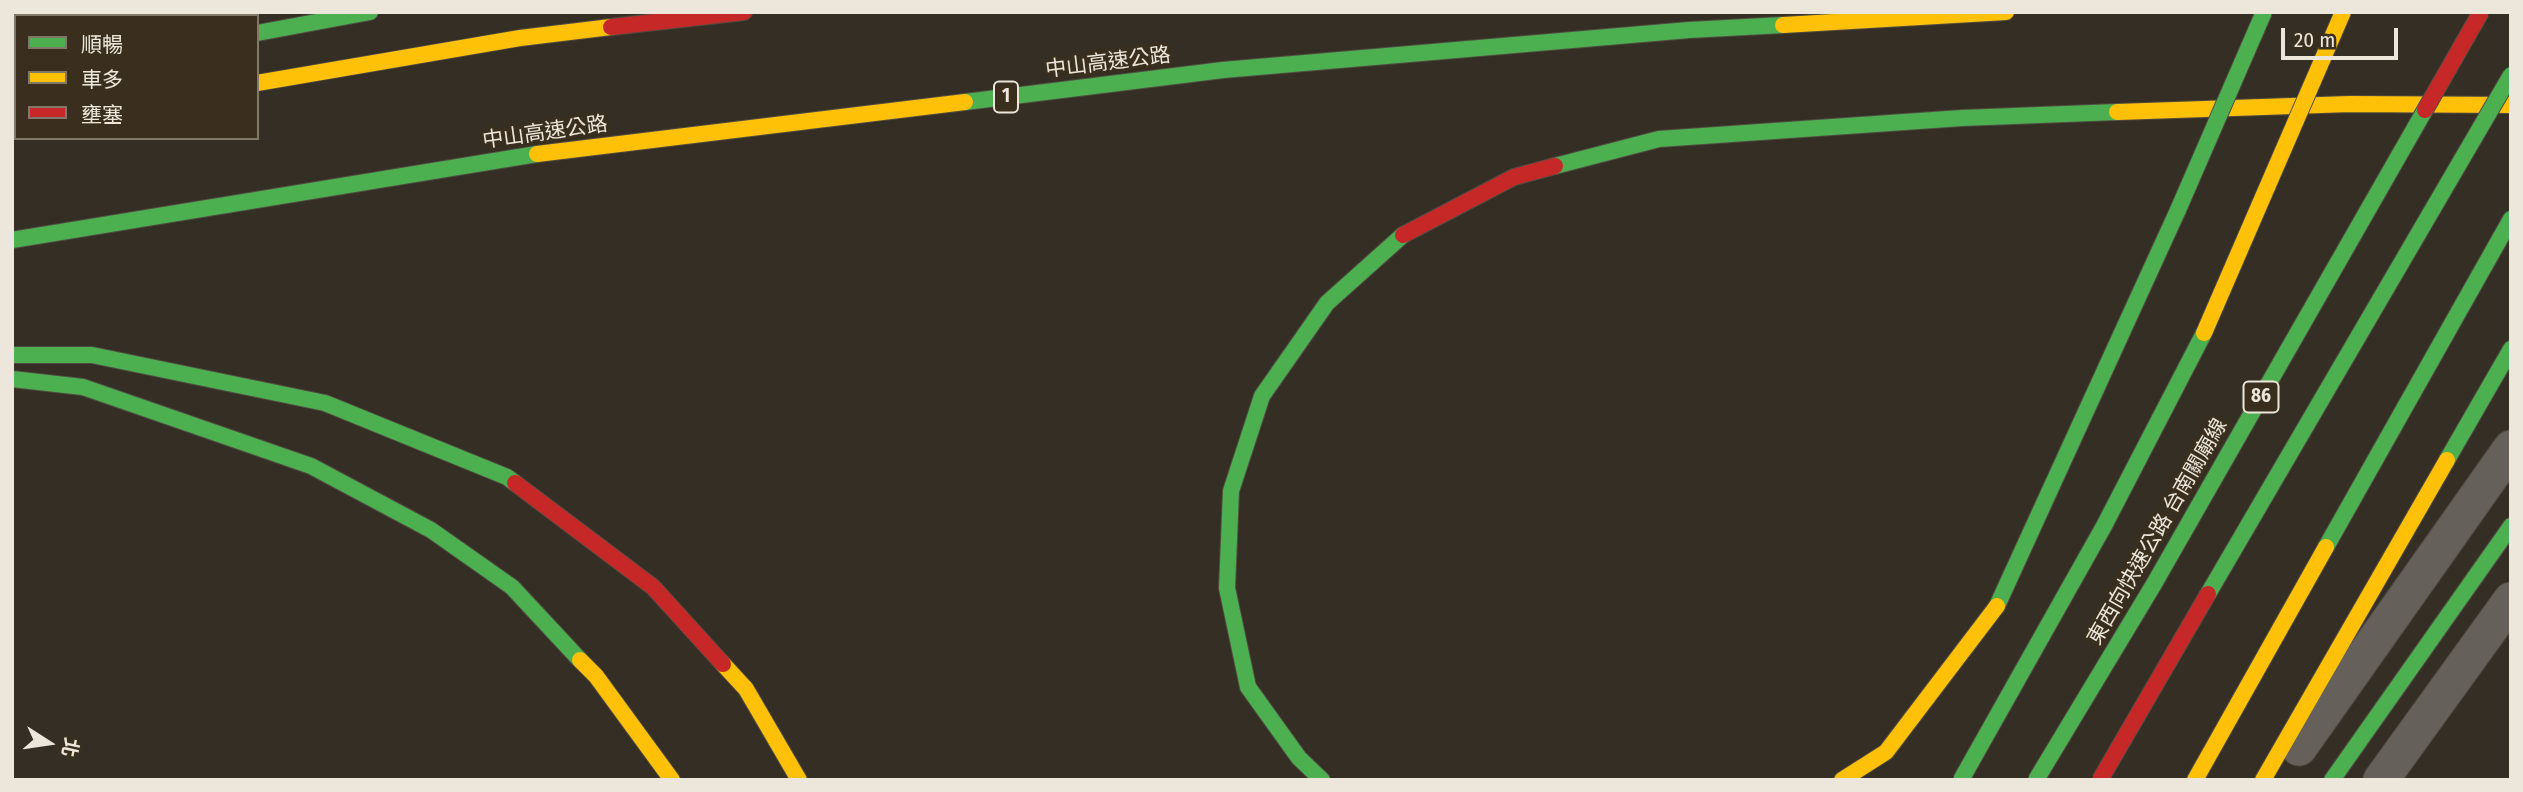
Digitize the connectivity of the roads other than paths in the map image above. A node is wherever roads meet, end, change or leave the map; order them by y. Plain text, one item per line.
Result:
1 (370, 12) edge
2 (744, 12) edge
3 (2006, 12) edge
4 (2264, 12) edge
5 (2343, 12) edge
6 (2482, 12) edge
7 (259, 33) edge
8 (2511, 75) edge
9 (259, 83) edge
10 (2511, 105) edge
11 (2511, 219) edge
12 (12, 240) edge
13 (2511, 349) edge
14 (12, 355) edge
15 (12, 379) edge
16 (2511, 448) edge
17 (2511, 526) edge
18 (2511, 600) edge
19 (672, 780) edge
20 (799, 780) edge
21 (1322, 780) edge
22 (1842, 780) edge
23 (1961, 780) edge
24 (2036, 780) edge
25 (2100, 780) edge
26 (2195, 780) edge
27 (2263, 780) edge
28 (2274, 780) edge
29 (2332, 780) edge
30 (2381, 780) edge

1 - 7 highway
2 - 9 highway
3 - 12 highway, 中山高速公路 / 1
4 - 22 highway, bridge
5 - 23 highway, bridge
6 - 24 highway, 東西向快速公路 台南關廟線 / 86, bridge
8 - 25 highway, 86, bridge
10 - 21 highway, bridge
11 - 26 highway
13 - 27 highway
14 - 20 highway
15 - 19 highway
16 - 28 street
17 - 29 highway
18 - 30 street

